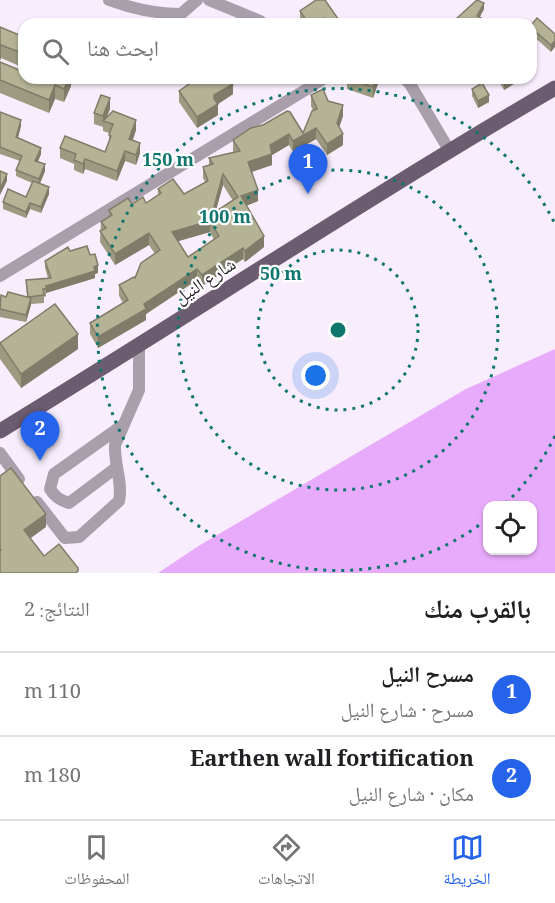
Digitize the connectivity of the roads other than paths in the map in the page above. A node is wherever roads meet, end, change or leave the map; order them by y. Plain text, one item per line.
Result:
1 (109, 0) edge
2 (197, 0) edge
3 (209, 0) edge
4 (253, 18) edge
5 (311, 84) edge
6 (410, 84) edge
7 (555, 88) edge
8 (449, 150) junction
9 (0, 276) edge
10 (139, 346) junction
11 (124, 424) junction
12 (0, 431) edge
13 (0, 453) edge
14 (117, 467) junction

1 - 2 street
3 - 4 street
5 - 9 street
6 - 8 street
7 - 8 main road, شارع النيل
8 - 10 main road, شارع النيل
10 - 11 street
10 - 12 main road, شارع النيل
11 - 14 street
11 - 14 street
13 - 14 street

